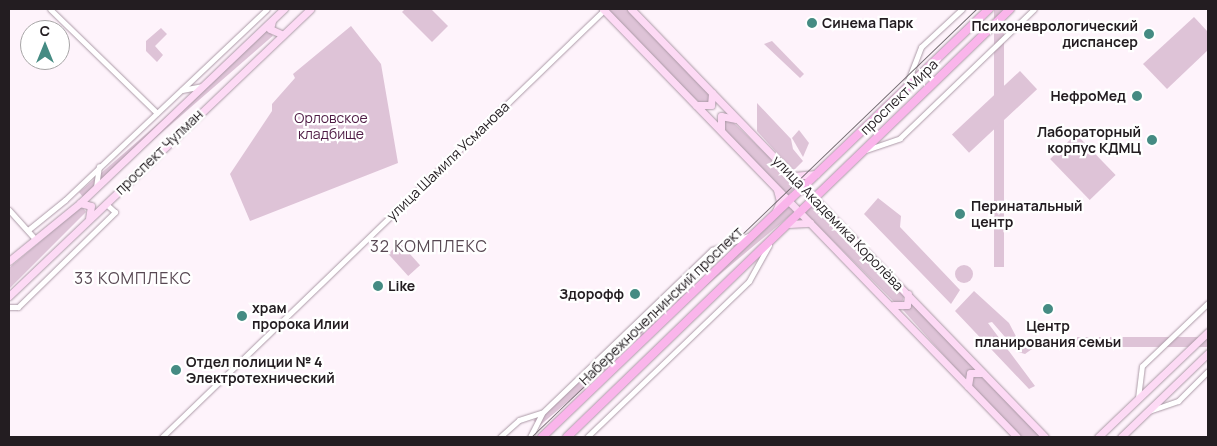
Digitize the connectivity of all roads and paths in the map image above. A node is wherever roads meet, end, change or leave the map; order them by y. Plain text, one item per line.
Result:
1 (50, 9) edge
2 (267, 9) edge
3 (284, 9) edge
4 (310, 9) edge
5 (631, 9) edge
6 (962, 9) edge
7 (989, 9) edge
8 (1010, 9) edge
9 (1034, 9) edge
10 (604, 10) edge
11 (272, 21) junction
12 (282, 34) junction
13 (204, 86) junction
14 (905, 89) junction
15 (180, 90) junction
16 (712, 93) junction
17 (696, 105) junction
18 (157, 113) junction
19 (743, 125) junction
20 (722, 132) junction
21 (859, 153) junction
22 (99, 166) junction
23 (817, 174) junction
24 (793, 176) junction
25 (827, 184) junction
26 (804, 186) junction
27 (776, 188) junction
28 (95, 189) junction
29 (796, 193) joint
30 (814, 197) junction
31 (789, 200) junction
32 (80, 203) junction
33 (105, 203) junction
34 (806, 204) joint
35 (9, 210) edge
36 (828, 210) junction
37 (799, 211) junction
38 (774, 214) junction
39 (89, 218) junction
40 (785, 225) junction
41 (812, 225) junction
42 (28, 230) junction
43 (756, 233) junction
44 (34, 238) junction
45 (772, 238) junction
46 (9, 261) edge
47 (908, 293) junction
48 (9, 296) edge
49 (1208, 303) edge
50 (890, 304) junction
51 (9, 307) edge
52 (1208, 332) edge
53 (1208, 353) edge
54 (1208, 370) edge
55 (984, 374) junction
56 (968, 387) junction
57 (1138, 398) junction
58 (1146, 412) junction
59 (542, 413) junction
60 (162, 437) edge
61 (500, 437) edge
62 (530, 437) edge
63 (542, 437) edge
64 (566, 437) edge
65 (587, 437) edge
66 (1017, 437) edge
67 (1045, 437) edge
68 (1098, 437) edge
69 (1121, 437) edge

1 - 18 street
2 - 15 street
3 - 11 street, проспект Чулман
4 - 12 street, проспект Чулман
5 - 16 street, улица Академика Королёва
6 - 14 street
7 - 14 main road, проспект Мира
8 - 21 main road, проспект Мира
9 - 21 street
10 - 17 street, улица Академика Королёва
10 - 60 street, улица Шамиля Усманова
11 - 12 street
11 - 13 street, проспект Чулман
12 - 33 street, проспект Чулман
13 - 15 street
13 - 28 street, проспект Чулман
14 - 23 main road, проспект Мира
15 - 18 street
16 - 17 street
16 - 19 street, улица Академика Королёва
17 - 20 street, улица Академика Королёва
18 - 22 street
19 - 20 street
19 - 24 street, улица Академика Королёва
20 - 27 street, улица Академика Королёва
21 - 25 main road, проспект Мира
22 - 28 street
22 - 42 street
23 - 24 street
23 - 26 main road, проспект Мира
24 - 26 street, улица Академика Королёва
25 - 30 main road, проспект Мира
25 - 36 street
26 - 29 main road, проспект Мира
26 - 30 street, улица Академика Королёва
27 - 31 street, улица Академика Королёва
27 - 38 street
28 - 32 street, проспект Чулман
29 - 31 main road, Набережночелнинский проспект
30 - 34 main road, проспект Мира
30 - 36 street, улица Академика Королёва
31 - 37 street, улица Академика Королёва
31 - 38 main road, Набережночелнинский проспект
32 - 39 street
32 - 44 street, проспект Чулман
33 - 39 street, проспект Чулман
33 - 51 street
34 - 37 main road, Набережночелнинский проспект
35 - 42 street
36 - 47 street, улица Академика Королёва
37 - 40 main road, Набережночелнинский проспект
37 - 41 street, улица Академика Королёва
38 - 43 main road, Набережночелнинский проспект
39 - 48 street, проспект Чулман
40 - 41 street
40 - 45 main road, Набережночелнинский проспект
41 - 50 street, улица Академика Королёва
42 - 44 street
43 - 59 street
43 - 63 main road, Набережночелнинский проспект
44 - 46 street, проспект Чулман
45 - 64 main road, Набережночелнинский проспект
45 - 65 street
47 - 50 street
47 - 55 street, улица Академика Королёва
49 - 57 street
50 - 56 street, улица Академика Королёва
52 - 57 street
53 - 58 street
54 - 58 street
55 - 56 street
55 - 67 street, улица Академика Королёва
56 - 66 street, улица Академика Королёва
57 - 68 street
58 - 69 street
59 - 61 street
59 - 62 street

